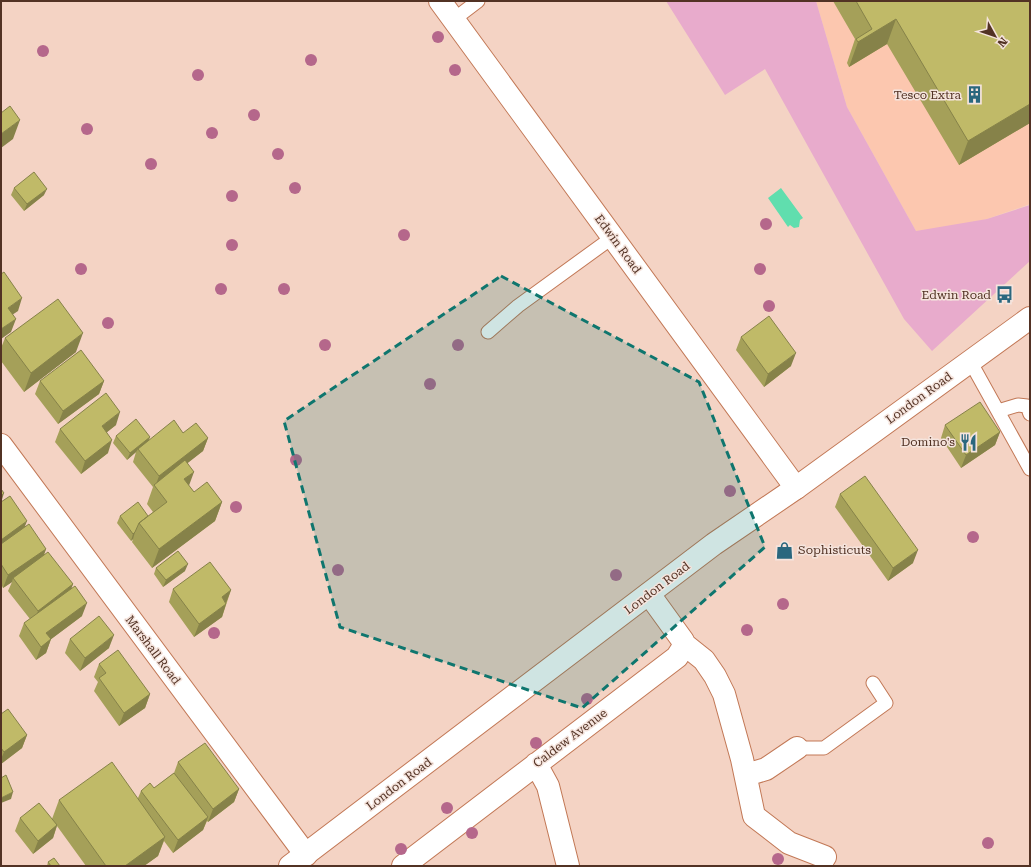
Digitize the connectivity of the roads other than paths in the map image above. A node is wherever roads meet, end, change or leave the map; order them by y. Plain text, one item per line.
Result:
1 (440, 1) edge
2 (478, 1) edge
3 (453, 20) junction
4 (612, 237) junction
5 (1030, 318) edge
6 (488, 332) dead end
7 (970, 361) junction
8 (998, 411) junction
9 (1030, 414) edge
10 (1, 445) edge
11 (1030, 468) edge
12 (796, 488) junction
13 (649, 594) junction
14 (684, 644) junction
15 (873, 683) dead end
16 (797, 748) joint
17 (536, 764) junction
18 (746, 775) junction
19 (825, 857) dead end
20 (298, 860) edge
21 (403, 866) edge
22 (568, 866) edge

1 - 3 street, Edwin Road
2 - 3 lane
3 - 4 street, Edwin Road
4 - 6 lane
4 - 12 street, Edwin Road
5 - 7 street, London Road
7 - 8 lane
7 - 12 street, London Road
8 - 9 lane
8 - 11 lane
10 - 20 street, Marshall Road
12 - 13 street, London Road
13 - 14 street
13 - 20 street, London Road
14 - 17 street, Caldew Avenue
14 - 18 street
15 - 16 lane
16 - 18 street
17 - 21 street, Caldew Avenue
17 - 22 street
18 - 19 street

